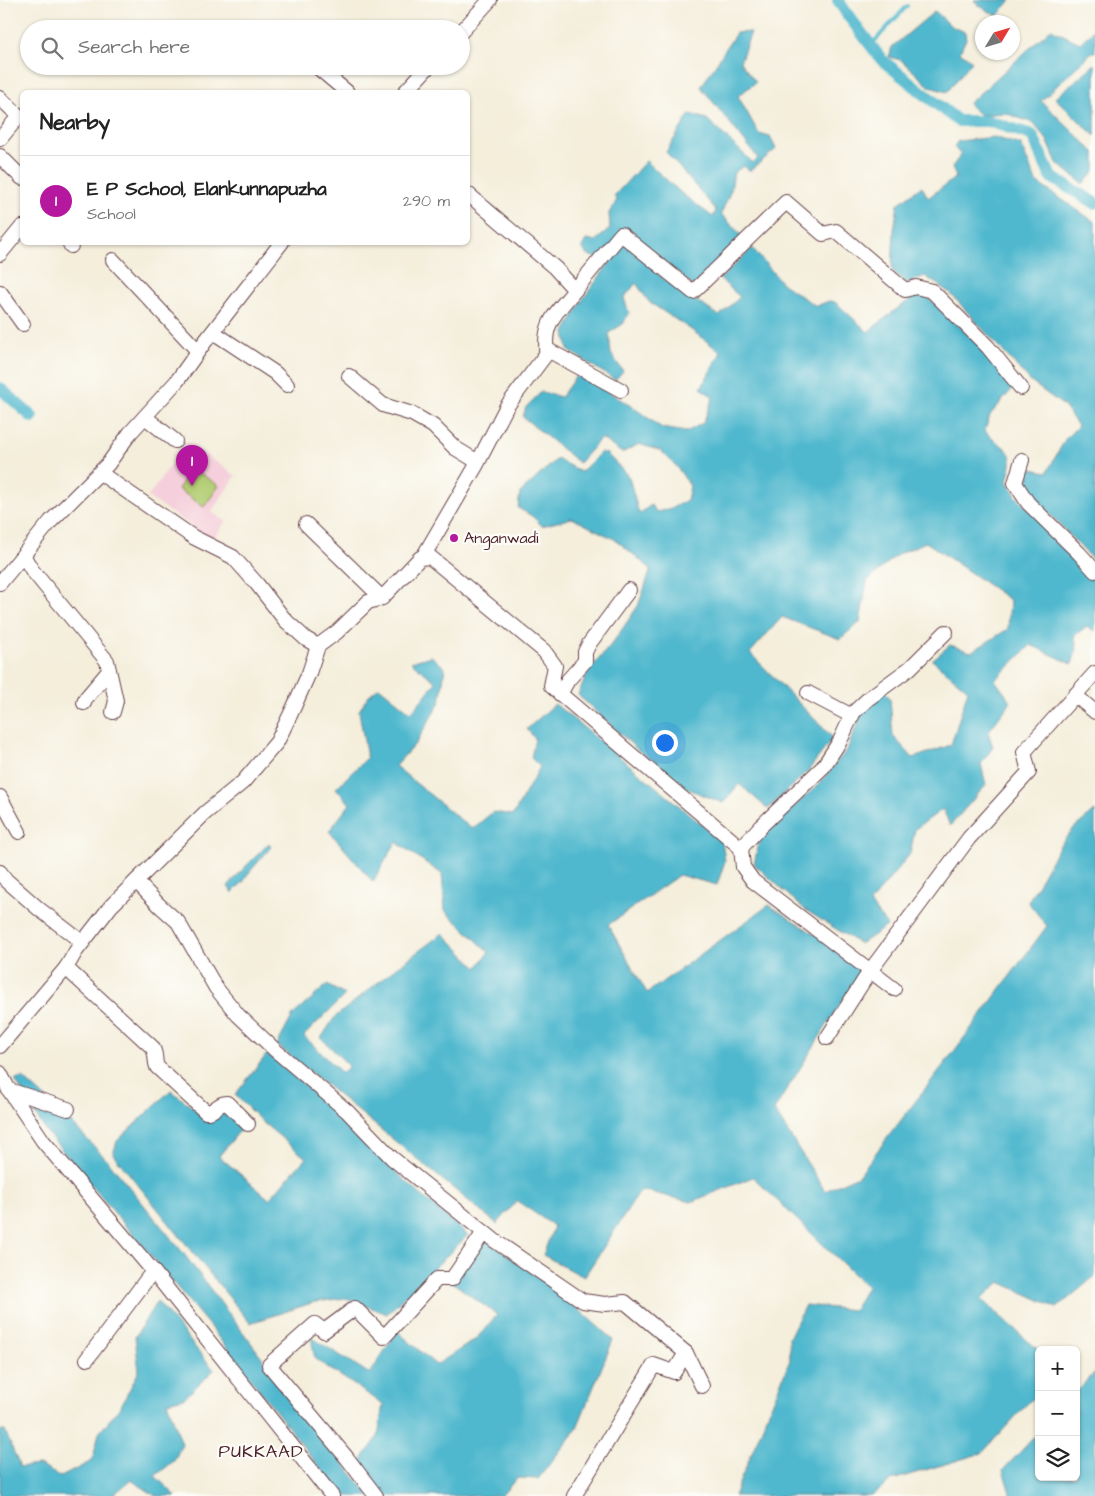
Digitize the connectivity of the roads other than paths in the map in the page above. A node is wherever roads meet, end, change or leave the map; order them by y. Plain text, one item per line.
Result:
1 (490, 0) edge
2 (470, 22) edge
3 (327, 75) edge
4 (421, 75) edge
5 (345, 90) edge
6 (407, 90) edge
7 (0, 98) edge
8 (0, 139) edge
9 (0, 156) edge
10 (20, 176) edge
11 (470, 196) edge
12 (20, 230) edge
13 (280, 245) edge
14 (0, 254) edge
15 (113, 260) dead end
16 (576, 290) junction
17 (0, 292) edge
18 (23, 324) dead end
19 (213, 332) junction
20 (546, 349) junction
21 (198, 351) junction
22 (349, 376) dead end
23 (287, 385) dead end
24 (1021, 388) dead end
25 (621, 390) dead end
26 (145, 416) junction
27 (175, 441) dead end
28 (1022, 460) dead end
29 (478, 462) junction
30 (100, 471) junction
31 (306, 524) dead end
32 (23, 555) junction
33 (423, 558) junction
34 (1095, 571) edge
35 (0, 583) edge
36 (629, 590) dead end
37 (382, 598) junction
38 (946, 632) dead end
39 (318, 646) junction
40 (109, 671) junction
41 (1095, 672) edge
42 (808, 693) dead end
43 (560, 694) junction
44 (1075, 695) junction
45 (84, 703) dead end
46 (113, 712) dead end
47 (1095, 712) edge
48 (852, 716) junction
49 (0, 797) edge
50 (19, 832) dead end
51 (741, 848) junction
52 (0, 872) edge
53 (136, 881) junction
54 (82, 942) junction
55 (66, 968) junction
56 (870, 971) junction
57 (894, 989) dead end
58 (827, 1038) dead end
59 (0, 1046) edge
60 (0, 1073) edge
61 (9, 1090) junction
62 (68, 1109) dead end
63 (248, 1124) dead end
64 (484, 1232) junction
65 (152, 1272) junction
66 (686, 1353) junction
67 (87, 1359) dead end
68 (702, 1386) dead end
69 (324, 1493) edge
70 (376, 1496) edge
71 (574, 1496) edge

1 - 2 street
3 - 5 street
4 - 6 street
7 - 8 street
9 - 10 street
11 - 16 street
12 - 14 street
13 - 19 street
15 - 21 street
16 - 20 street
16 - 24 street
17 - 18 street
19 - 21 street
19 - 23 street
20 - 25 street
20 - 29 street
21 - 26 street
22 - 29 street
26 - 27 street
26 - 30 street
28 - 34 street
29 - 33 street
30 - 32 street
30 - 39 street
31 - 37 street
32 - 35 street
32 - 40 street
33 - 37 street
33 - 43 street
36 - 43 street
37 - 39 street
38 - 48 street
39 - 53 street
40 - 45 street
40 - 46 street
41 - 44 street
42 - 48 street
43 - 51 street
44 - 47 street
44 - 56 street
48 - 51 street
49 - 50 street
51 - 56 street
52 - 54 street
53 - 54 street
53 - 64 street
54 - 55 street
55 - 59 street
55 - 63 street
56 - 57 street
56 - 58 street
60 - 61 street
61 - 62 street
61 - 65 street
64 - 66 street
64 - 70 street
65 - 67 street
65 - 69 street
66 - 68 street
66 - 71 street

